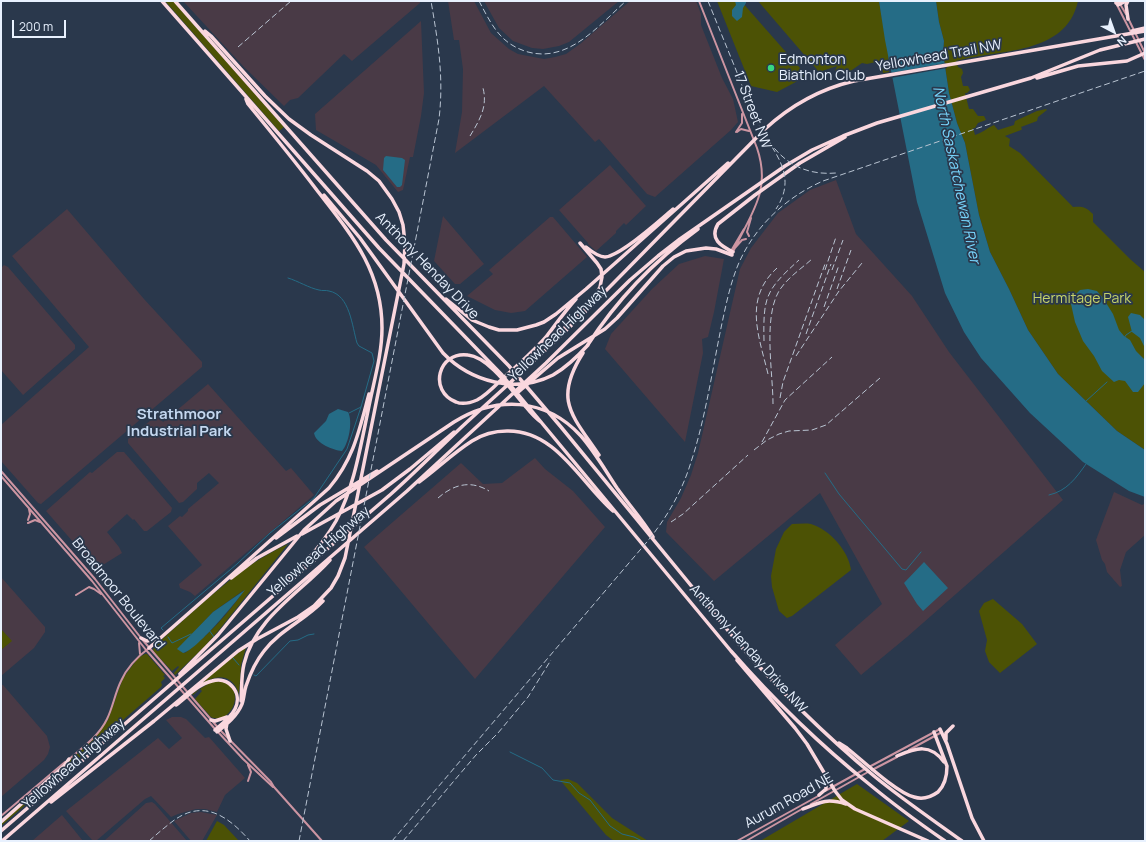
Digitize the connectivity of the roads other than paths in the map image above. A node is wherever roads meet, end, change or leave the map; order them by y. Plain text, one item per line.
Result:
1 (162, 1) edge
2 (176, 1) edge
3 (699, 1) edge
4 (1127, 1) edge
5 (1118, 2) edge
6 (1128, 19) junction
7 (199, 27) junction
8 (1145, 28) edge
9 (1145, 31) edge
10 (1145, 39) edge
11 (1086, 41) junction
12 (1144, 54) edge
13 (1145, 60) edge
14 (1009, 85) junction
15 (742, 112) junction
16 (859, 129) junction
17 (750, 131) junction
18 (275, 132) junction
19 (751, 143) junction
20 (303, 172) junction
21 (691, 197) junction
22 (730, 204) junction
23 (752, 215) junction
24 (749, 236) dead end
25 (746, 239) dead end
26 (732, 252) junction
27 (431, 287) junction
28 (586, 289) junction
29 (588, 344) junction
30 (539, 357) junction
31 (501, 376) junction
32 (374, 380) junction
33 (502, 403) junction
34 (462, 426) junction
35 (386, 466) junction
36 (1, 471) edge
37 (1, 476) edge
38 (611, 478) junction
39 (407, 491) junction
40 (29, 508) junction
41 (622, 518) junction
42 (640, 522) junction
43 (42, 523) junction
44 (342, 547) junction
45 (254, 555) junction
46 (338, 576) junction
47 (281, 589) junction
48 (76, 595) dead end
49 (106, 598) junction
50 (207, 598) junction
51 (161, 637) junction
52 (140, 640) junction
53 (147, 649) junction
54 (731, 651) junction
55 (139, 656) junction
56 (171, 684) junction
57 (239, 710) junction
58 (230, 716) junction
59 (211, 720) junction
60 (154, 721) junction
61 (228, 722) junction
62 (953, 726) dead end
63 (218, 730) junction
64 (941, 731) joint
65 (935, 733) junction
66 (832, 740) junction
67 (230, 741) junction
68 (946, 744) junction
69 (897, 756) junction
70 (69, 759) junction
71 (246, 762) junction
72 (947, 766) junction
73 (825, 775) junction
74 (248, 781) dead end
75 (274, 788) junction
76 (834, 789) junction
77 (819, 795) junction
78 (848, 805) junction
79 (803, 809) junction
80 (38, 810) junction
81 (1, 816) edge
82 (1, 822) edge
83 (1, 831) edge
84 (2, 841) edge
85 (322, 841) edge
86 (737, 841) edge
87 (746, 841) edge
88 (928, 841) edge
89 (945, 841) edge
90 (962, 841) edge
91 (984, 841) edge

1 - 18 highway
2 - 7 highway, Anthony Henday Drive
3 - 15 main road, 17 Street NW
4 - 5 highway
4 - 6 highway
5 - 6 main road
5 - 12 main road
6 - 12 main road
7 - 27 highway, Anthony Henday Drive
7 - 46 highway
8 - 11 highway
9 - 11 highway, Yellowhead Trail NW
10 - 14 highway
11 - 19 highway, Yellowhead Trail NW
12 - 13 main road
12 - 14 highway
14 - 16 highway
15 - 17 main road, 17 Street NW
15 - 17 main road
16 - 22 highway
16 - 26 highway
17 - 23 main road, 17 Street NW
18 - 20 highway
18 - 31 highway, Anthony Henday Drive
19 - 21 highway
19 - 30 highway, Yellowhead Trail NW
20 - 29 highway
20 - 32 highway
21 - 28 highway
21 - 30 highway
22 - 29 highway
22 - 33 highway, Yellowhead Highway
23 - 24 main road
23 - 26 main road, 17 Street NW
25 - 26 main road
26 - 33 highway
27 - 28 highway
27 - 42 highway, Anthony Henday Drive
28 - 31 highway
29 - 38 highway
30 - 34 highway, Yellowhead Highway
31 - 41 highway
32 - 45 highway
32 - 47 highway
33 - 39 highway, Yellowhead Highway
34 - 47 highway, Yellowhead Highway
34 - 50 highway
35 - 38 highway
35 - 45 highway
35 - 56 highway
36 - 52 main road, Broadmoor Boulevard
37 - 40 main road, Broadmoor Boulevard
38 - 42 highway
39 - 41 highway
39 - 44 highway, Yellowhead Highway
40 - 43 main road, Broadmoor Boulevard
40 - 43 main road
41 - 54 highway, Anthony Henday Drive NW
42 - 66 highway, Anthony Henday Drive NW
43 - 49 main road, Broadmoor Boulevard
44 - 57 highway
44 - 80 highway, Yellowhead Highway
45 - 50 highway
46 - 57 highway
46 - 60 highway
47 - 56 highway, Yellowhead Highway
48 - 49 main road
49 - 52 main road, Broadmoor Boulevard
50 - 51 highway
51 - 52 highway
51 - 53 highway
52 - 53 main road, Broadmoor Boulevard
52 - 55 main road
53 - 55 main road
53 - 59 main road, Broadmoor Boulevard
53 - 63 main road, Broadmoor Boulevard
54 - 73 highway
54 - 89 highway, Anthony Henday Drive NW
55 - 70 main road
56 - 83 highway, Yellowhead Highway
57 - 61 highway
58 - 59 highway
58 - 60 highway
58 - 63 highway
59 - 63 main road, Broadmoor Boulevard
60 - 80 highway
61 - 63 highway
61 - 67 highway
62 - 68 highway
63 - 67 main road
63 - 71 main road
64 - 65 main road
64 - 68 highway
65 - 69 main road, Aurum Road NE
65 - 72 highway
65 - 76 main road, Aurum Road NE
66 - 72 highway
66 - 90 highway, Anthony Henday Drive NW
67 - 75 main road
68 - 91 highway
69 - 72 highway
69 - 76 main road, Aurum Road NE
70 - 81 main road
70 - 82 highway
71 - 74 main road
71 - 75 main road
73 - 76 highway
73 - 77 highway
75 - 85 main road
76 - 77 main road, Aurum Road NE
76 - 78 highway
76 - 79 main road, Aurum Road NE
77 - 86 main road, Aurum Road NE
78 - 79 highway
78 - 88 highway
79 - 87 main road, Aurum Road NE
80 - 84 highway, Yellowhead Highway

